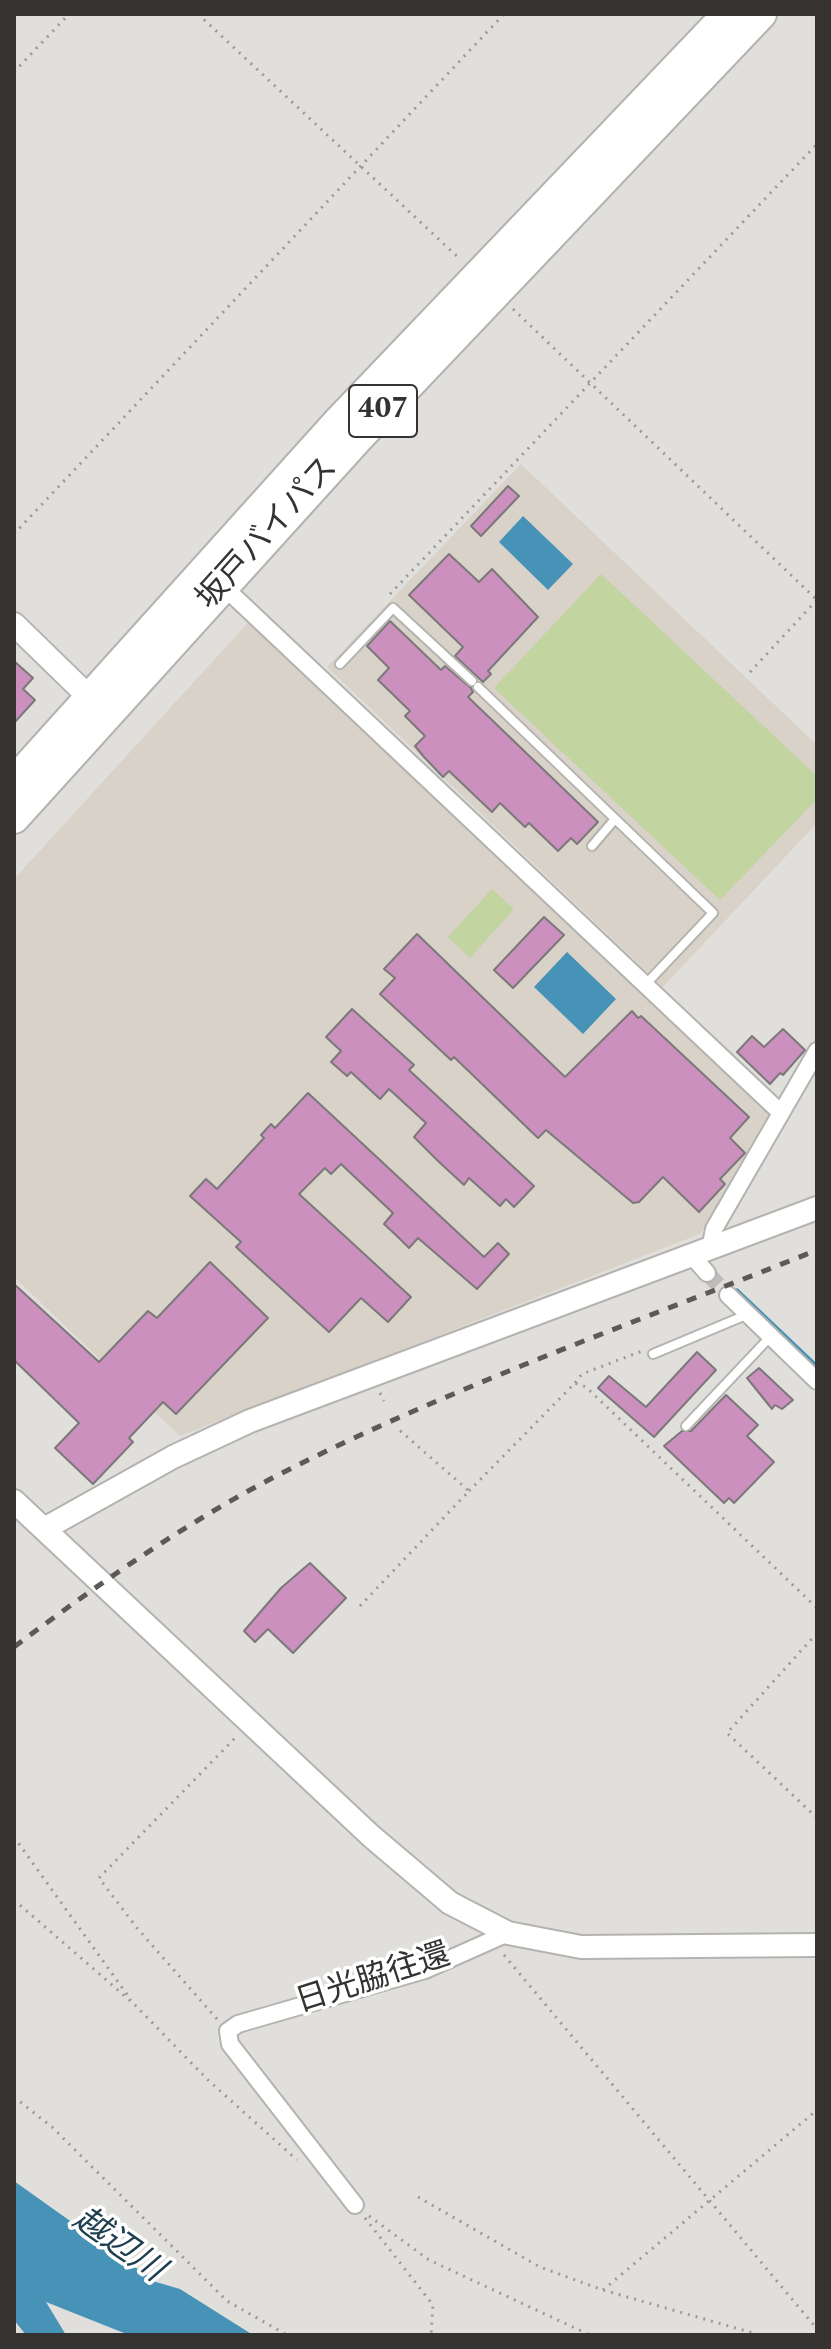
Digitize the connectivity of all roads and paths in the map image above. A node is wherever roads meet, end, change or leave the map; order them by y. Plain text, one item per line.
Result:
1 (69, 14) edge
2 (198, 14) edge
3 (504, 14) edge
4 (728, 14) edge
5 (761, 14) edge
6 (14, 72) edge
7 (817, 144) edge
8 (361, 166) junction
9 (486, 284) junction
10 (590, 384) junction
11 (14, 534) edge
12 (223, 586) junction
13 (817, 600) edge
14 (381, 604) dead end
15 (14, 624) edge
16 (340, 664) dead end
17 (750, 672) dead end
18 (90, 698) junction
19 (14, 782) edge
20 (14, 818) edge
21 (615, 819) junction
22 (592, 846) dead end
23 (644, 986) junction
24 (817, 1051) edge
25 (781, 1113) junction
26 (817, 1208) edge
27 (703, 1259) junction
28 (728, 1295) tunnel mouth
29 (746, 1315) junction
30 (770, 1337) junction
31 (653, 1354) joint
32 (817, 1381) edge
33 (575, 1383) junction
34 (686, 1426) dead end
35 (397, 1428) dead end
36 (469, 1491) junction
37 (14, 1501) edge
38 (44, 1529) junction
39 (360, 1606) dead end
40 (817, 1608) edge
41 (817, 1633) edge
42 (250, 1723) junction
43 (817, 1818) edge
44 (14, 1837) edge
45 (14, 1900) edge
46 (508, 1933) junction
47 (817, 1945) edge
48 (134, 2004) junction
49 (233, 2028) junction
50 (14, 2097) edge
51 (817, 2110) edge
52 (301, 2164) dead end
53 (418, 2197) dead end
54 (709, 2201) junction
55 (355, 2205) junction
56 (603, 2290) junction
57 (817, 2329) edge
58 (287, 2335) edge
59 (431, 2335) edge
60 (590, 2335) edge
61 (760, 2335) edge

1 - 6 path
2 - 8 path
3 - 8 path
4 - 9 highway, 坂戸バイパス / 407
5 - 9 highway, 坂戸バイパス / 407
7 - 10 path
8 - 9 path
8 - 11 path
9 - 10 path
9 - 12 highway, 坂戸バイパス / 407
9 - 18 highway, 坂戸バイパス / 407
10 - 13 path
10 - 14 path
12 - 20 highway, 坂戸バイパス / 407
12 - 23 street
13 - 17 path
15 - 18 street
16 - 21 lane
18 - 19 highway, 坂戸バイパス / 407
21 - 22 lane
21 - 23 lane
23 - 25 street
24 - 25 street
25 - 27 street
26 - 27 street
27 - 38 street
28 - 29 street
29 - 30 street
29 - 31 lane
30 - 32 street
30 - 34 lane
31 - 33 path
33 - 36 path
33 - 40 path
35 - 36 path
36 - 39 path
37 - 38 street
38 - 42 street
41 - 43 path
42 - 46 street
42 - 49 path
44 - 48 path
45 - 48 path
46 - 47 street
46 - 49 street, 日光脇往還
46 - 54 path
48 - 52 path
49 - 55 street
50 - 58 path
51 - 54 path
53 - 56 path
54 - 56 path
54 - 57 path
55 - 59 path
55 - 60 path
56 - 61 path

